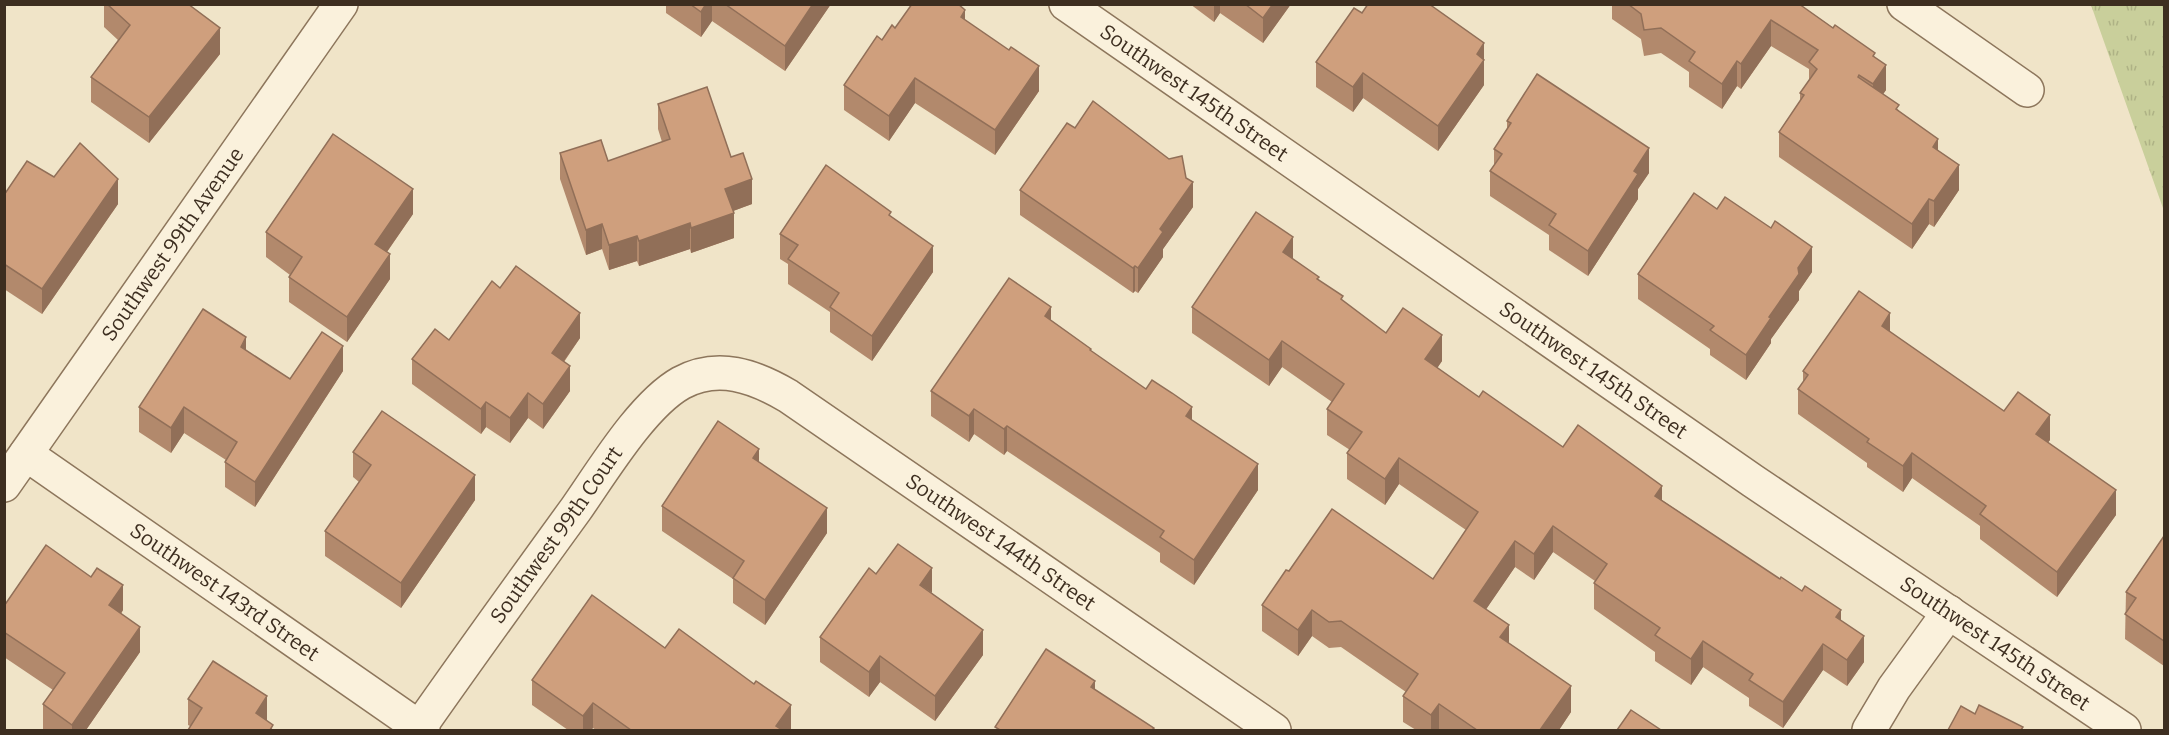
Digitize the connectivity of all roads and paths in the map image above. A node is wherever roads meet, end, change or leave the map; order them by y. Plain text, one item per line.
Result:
1 (1066, 4) edge
2 (1904, 4) edge
3 (339, 6) edge
4 (2027, 90) dead end
5 (720, 373) joint
6 (27, 454) junction
7 (4, 485) edge
8 (1949, 612) junction
9 (421, 729) edge
10 (1274, 730) edge
11 (1869, 730) edge
12 (2124, 730) edge

1 - 8 street, Southwest 145th Street
2 - 4 street
3 - 6 street, Southwest 99th Avenue
5 - 9 street, Southwest 99th Court
5 - 10 street, Southwest 144th Street
6 - 7 street, Southwest 99th Avenue
6 - 9 street, Southwest 143rd Street
8 - 11 street
8 - 12 street, Southwest 145th Street

